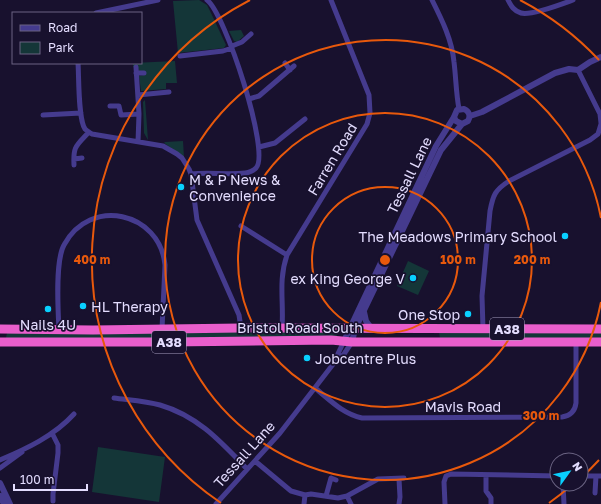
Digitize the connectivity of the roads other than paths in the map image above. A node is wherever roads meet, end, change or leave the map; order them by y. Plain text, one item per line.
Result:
1 (158, 0) edge
2 (331, 0) edge
3 (432, 0) edge
4 (508, 0) edge
5 (573, 0) edge
6 (210, 1) edge
7 (101, 12) edge
8 (248, 35) dead end
9 (232, 47) junction
10 (180, 56) dead end
11 (601, 57) edge
12 (285, 63) dead end
13 (78, 64) edge
14 (578, 70) junction
15 (144, 73) dead end
16 (169, 92) dead end
17 (138, 95) junction
18 (249, 99) junction
19 (110, 106) dead end
20 (459, 109) junction
21 (81, 113) junction
22 (139, 114) junction
23 (43, 116) dead end
24 (470, 116) junction
25 (454, 117) junction
26 (305, 119) dead end
27 (601, 123) edge
28 (462, 124) junction
29 (89, 132) junction
30 (138, 142) junction
31 (259, 147) junction
32 (82, 158) dead end
33 (74, 159) junction
34 (74, 165) dead end
35 (191, 174) junction
36 (241, 226) dead end
37 (287, 255) junction
38 (364, 312) junction
39 (241, 328) junction
40 (282, 328) junction
41 (3, 329) edge
42 (162, 329) junction
43 (372, 329) junction
44 (413, 329) junction
45 (483, 329) junction
46 (601, 329) edge
47 (59, 330) junction
48 (350, 335) junction
49 (331, 340) junction
50 (264, 341) junction
51 (436, 341) junction
52 (3, 342) edge
53 (576, 342) junction
54 (601, 342) edge
55 (338, 354) junction
56 (334, 363) junction
57 (315, 388) junction
58 (114, 398) dead end
59 (74, 414) dead end
60 (52, 433) junction
61 (33, 444) junction
62 (0, 460) edge
63 (255, 461) junction
64 (0, 468) edge
65 (247, 469) junction
66 (486, 475) junction
67 (549, 476) edge
68 (598, 476) edge
69 (336, 480) dead end
70 (0, 483) edge
71 (563, 492) edge
72 (596, 493) dead end
73 (305, 495) junction
74 (0, 496) edge
75 (326, 496) junction
76 (347, 496) junction
77 (53, 502) dead end
78 (4, 504) edge
79 (10, 504) edge
80 (216, 504) edge
81 (304, 504) edge
82 (351, 504) edge
83 (399, 504) edge
84 (445, 504) edge
85 (491, 504) edge
86 (564, 504) edge

1 - 7 street
2 - 37 street, Farren Road
3 - 20 street
4 - 5 street
6 - 9 street
8 - 9 street
9 - 10 street
9 - 18 street
11 - 14 street
12 - 18 street
13 - 21 street
14 - 24 street
14 - 27 street
15 - 17 street
16 - 17 street
17 - 22 street
18 - 31 street
19 - 22 street
20 - 24 street
20 - 25 street
21 - 23 street
21 - 29 street
22 - 30 street
24 - 28 street
25 - 28 street
25 - 48 street, Tessall Lane
26 - 31 street
27 - 45 street
28 - 38 street, Tessall Lane
29 - 30 street
29 - 33 street
30 - 35 street
31 - 35 street
32 - 33 street
33 - 34 street
35 - 39 street
36 - 37 street
37 - 40 street, Farren Road
38 - 43 street
38 - 48 street, Tessall Lane
39 - 40 highway, Bristol Road South / A38
39 - 42 highway, Bristol Road South / A38
39 - 50 highway
40 - 48 highway, Bristol Road South / A38
41 - 47 highway, Bristol Road South / A38
41 - 52 highway
42 - 47 highway, Bristol Road South / A38
42 - 47 street
43 - 44 highway, Bristol Road South / A38
43 - 48 highway, Bristol Road South / A38
44 - 45 highway, Bristol Road South / A38
44 - 51 highway
45 - 46 highway, Bristol Road South / A38
48 - 49 highway, Bristol Road South / A38
48 - 51 highway, A38
48 - 55 street, Tessall Lane
48 - 56 street, Tessall Lane
49 - 50 highway, Bristol Road South / A38
49 - 55 street
50 - 52 highway, Bristol Road South / A38
51 - 53 highway, A38
53 - 54 highway, A38
53 - 57 street, Mavis Road
55 - 56 street, Tessall Lane
56 - 57 street, Tessall Lane
57 - 63 street, Tessall Lane
58 - 65 street
59 - 60 street
60 - 61 street
60 - 77 street
61 - 62 street
61 - 64 street
63 - 65 street, Tessall Lane
63 - 73 street
65 - 80 street, Tessall Lane
66 - 67 street
66 - 84 street
66 - 85 street
68 - 72 street
69 - 75 street
70 - 79 street
71 - 86 street
73 - 75 street
73 - 81 street
74 - 78 street
75 - 76 street
76 - 82 street
76 - 83 street

